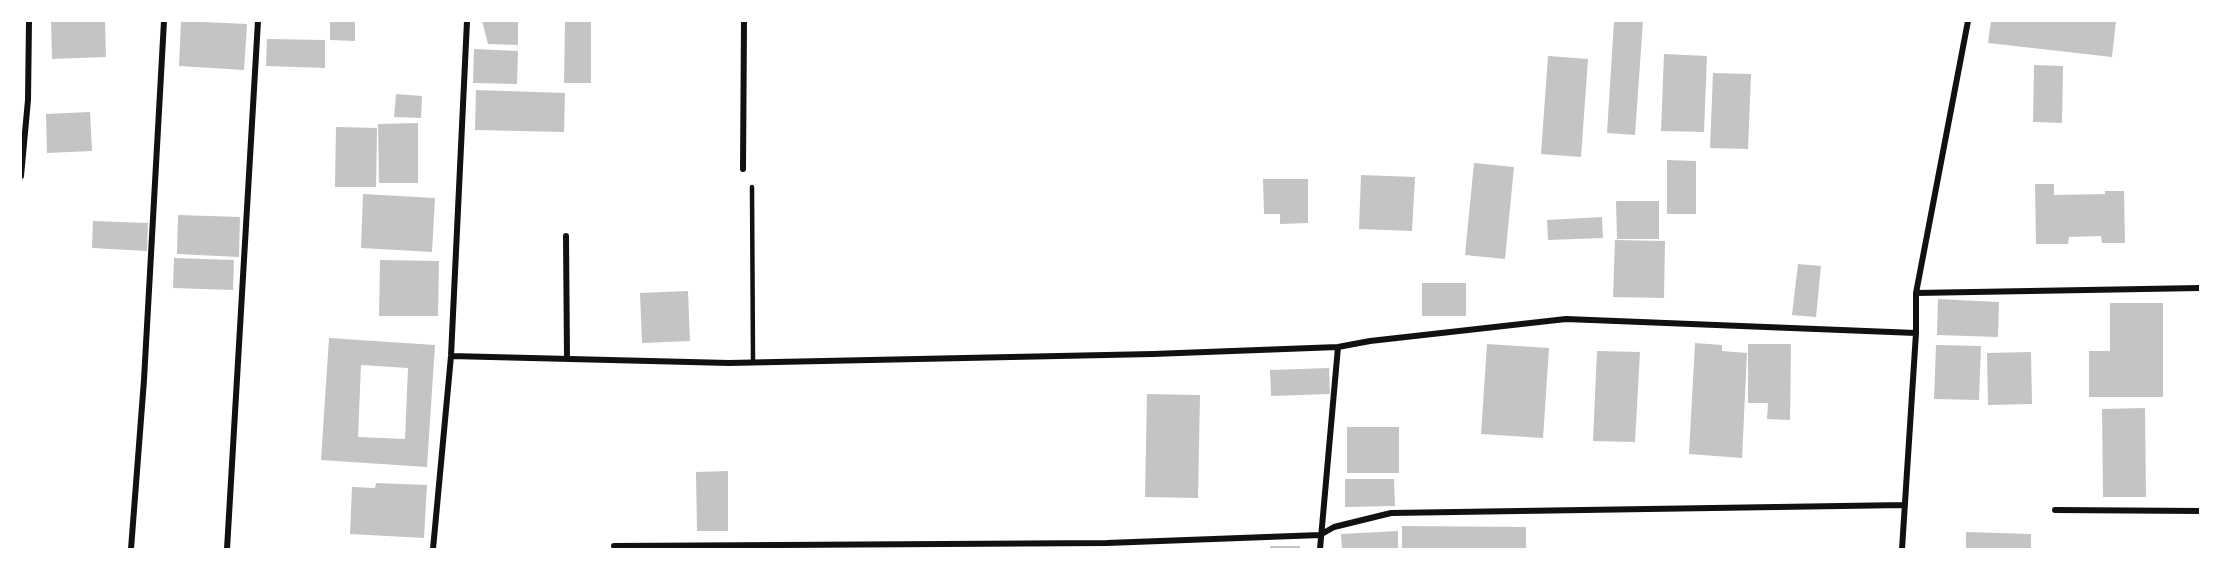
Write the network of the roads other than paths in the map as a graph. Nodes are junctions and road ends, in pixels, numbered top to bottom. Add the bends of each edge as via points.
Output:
1 (29, 21) edge
2 (164, 21) edge
3 (258, 21) edge
4 (467, 21) edge
5 (744, 21) edge
6 (1968, 21) edge
7 (743, 169) dead end
8 (21, 176) edge
9 (752, 187) dead end
10 (566, 236) dead end
11 (2200, 288) edge
12 (1916, 293) junction
13 (1916, 333) junction
14 (1338, 347) junction
15 (451, 356) junction
16 (567, 358) junction
17 (753, 363) junction
18 (1905, 505) junction
19 (2055, 510) dead end
20 (2200, 511) edge
21 (1320, 535) junction
22 (614, 546) dead end
23 (131, 549) edge
24 (227, 549) edge
25 (433, 549) edge
26 (1320, 549) edge
27 (1902, 549) edge

1 - 8 street via 28,100
2 - 23 street
3 - 24 street
4 - 15 street
5 - 7 street
6 - 12 street
9 - 17 lane
10 - 16 street
11 - 12 street
12 - 13 street
13 - 14 street via 1566,319
13 - 18 street
14 - 17 street
14 - 21 street
15 - 16 street
15 - 25 street
16 - 17 street
18 - 21 street via 1391,513
18 - 27 street
19 - 20 street
21 - 22 street via 1107,543
21 - 26 street

